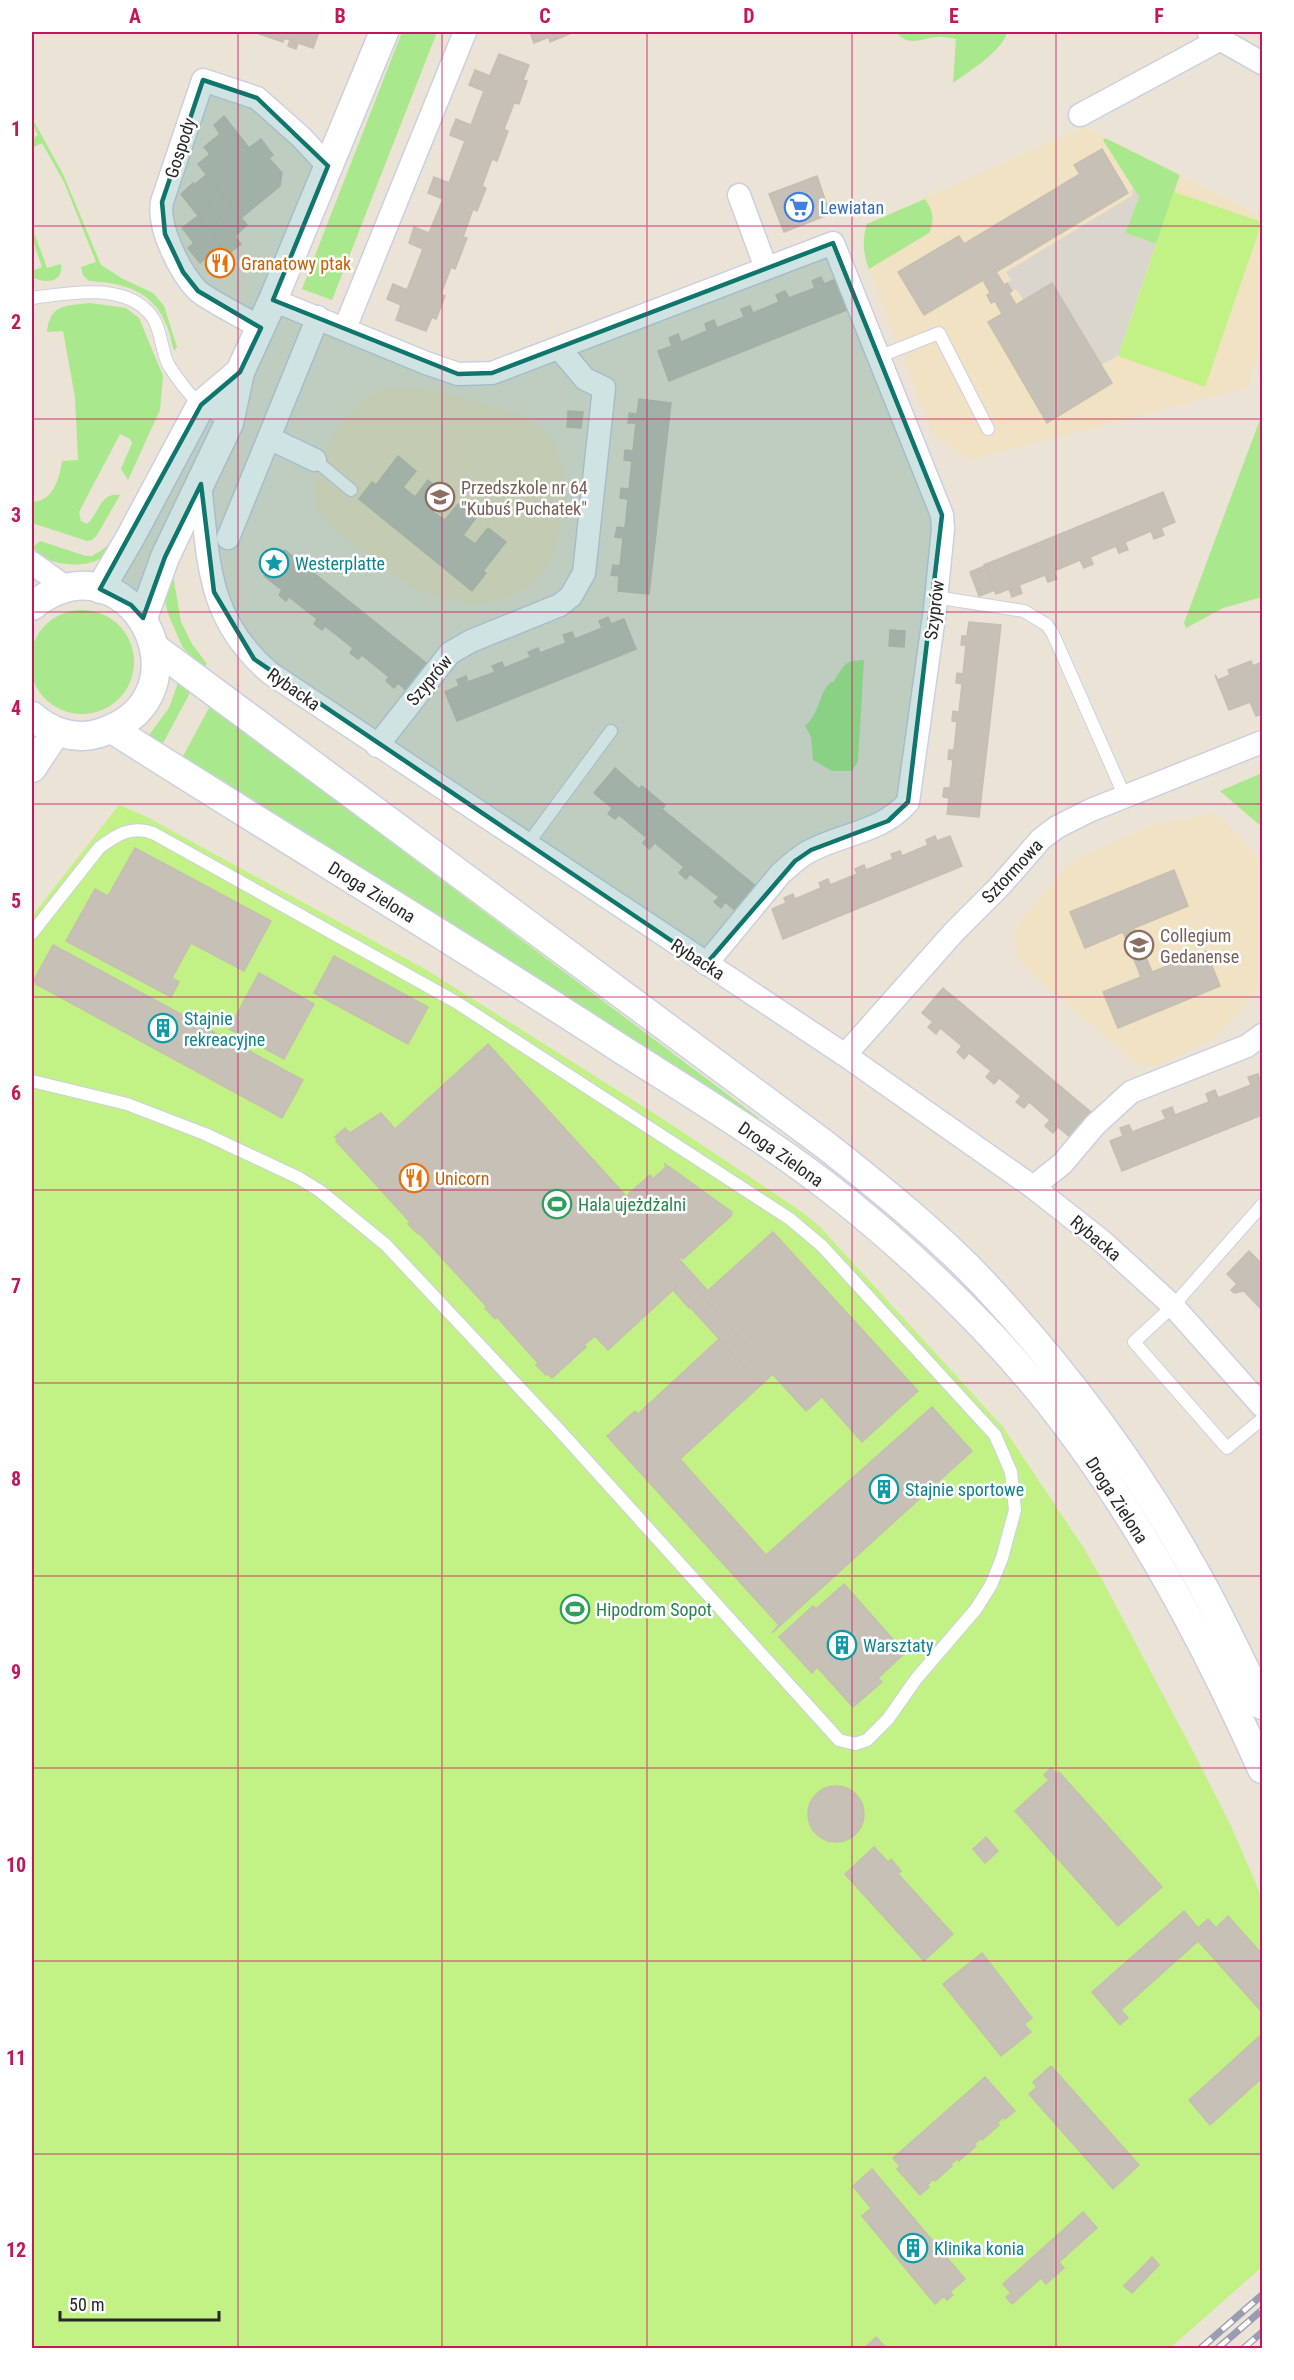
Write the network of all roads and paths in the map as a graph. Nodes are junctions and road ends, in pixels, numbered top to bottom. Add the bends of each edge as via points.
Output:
1 (384, 32) edge
2 (465, 32) edge
3 (1214, 35) edge
4 (1263, 63) edge
5 (1080, 115) dead end
6 (328, 166) junction
7 (739, 195) dead end
8 (766, 268) junction
9 (32, 298) edge
10 (273, 300) junction
11 (318, 317) junction
12 (261, 328) junction
13 (345, 328) junction
14 (559, 348) junction
15 (882, 366) junction
16 (240, 372) junction
17 (201, 405) junction
18 (230, 423) junction
19 (988, 429) dead end
20 (269, 438) junction
21 (315, 460) joint
22 (200, 484) junction
23 (351, 490) dead end
24 (228, 538) dead end
25 (32, 563) edge
26 (67, 588) junction
27 (100, 588) junction
28 (935, 597) junction
29 (32, 606) edge
30 (143, 618) junction
31 (155, 648) junction
32 (32, 716) edge
33 (112, 729) junction
34 (610, 731) dead end
35 (56, 732) junction
36 (1263, 742) edge
37 (377, 746) junction
38 (32, 768) edge
39 (1125, 796) junction
40 (526, 845) junction
41 (32, 933) edge
42 (706, 964) junction
43 (1263, 1035) edge
44 (845, 1056) junction
45 (32, 1081) edge
46 (1033, 1187) junction
47 (1263, 1205) edge
48 (1173, 1306) junction
49 (1263, 1406) edge
50 (1263, 1419) edge
51 (1263, 1705) edge
52 (1263, 1769) edge

1 - 6 street
2 - 13 street
3 - 4 street
3 - 5 street
6 - 10 street
6 - 12 street, Gospody via 257,98 203,80 162,202 165,234 183,272 198,291
7 - 8 street
8 - 14 street, Szyprów
8 - 15 street, Szyprów via 832,243
9 - 17 lane via 99,292 127,298 144,308 153,318 169,365
10 - 11 street, Szyprów
10 - 12 street
11 - 13 street, Szyprów
11 - 20 street
12 - 16 street
13 - 14 street, Szyprów via 458,374 492,373
14 - 37 street, Szyprów via 585,379 604,388 584,573 571,596 560,605 450,653
15 - 19 lane via 939,333
15 - 28 street, Szyprów via 942,515
16 - 17 street
16 - 18 street
17 - 18 lane
17 - 27 street
18 - 22 street
20 - 21 street
20 - 24 street
21 - 23 lane
22 - 30 street via 165,558
22 - 37 street, Rybacka via 214,592 239,639 270,673
25 - 26 street
26 - 27 street
26 - 29 street
27 - 30 street via 131,605
28 - 39 lane via 1024,611 1047,625
28 - 42 street, Szyprów via 909,802 888,821 812,850 795,861
30 - 31 street
31 - 33 street via 152,687 129,719
31 - 51 street, Droga Zielona via 824,1144 952,1252 1048,1357 1113,1441 1190,1561
32 - 35 street
33 - 35 street via 94,735
33 - 52 street, Droga Zielona via 561,1009 757,1137 824,1184 914,1260 1006,1353 1079,1443 1142,1536 1201,1643
34 - 40 lane
35 - 38 street
36 - 39 street, Sztormowa
37 - 40 street, Rybacka
39 - 44 street, Sztormowa via 1057,826 1041,839
40 - 42 street, Rybacka
41 - 45 lane via 99,848 131,829 142,829 456,1002 790,1219 822,1246 995,1435 1011,1472 1015,1510 991,1585 888,1719 867,1740 855,1744 839,1740 560,1431 378,1238 299,1178 205,1134 127,1104
42 - 44 street, Rybacka
43 - 46 street via 1247,1046 1131,1092 1095,1125 1062,1164
44 - 46 street, Rybacka
46 - 48 street, Rybacka via 1103,1242
47 - 48 lane
48 - 49 street, Rybacka
48 - 50 lane via 1134,1342 1227,1448

